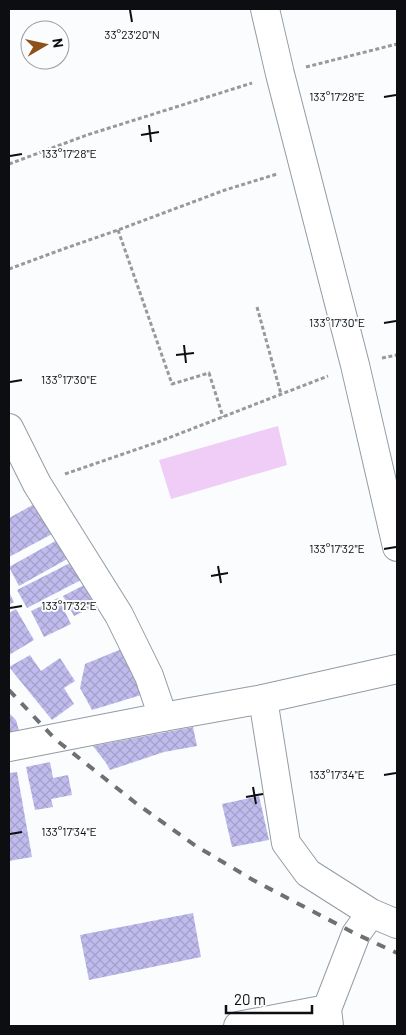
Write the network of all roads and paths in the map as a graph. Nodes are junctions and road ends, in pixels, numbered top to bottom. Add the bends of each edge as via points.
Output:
1 (265, 9) edge
2 (397, 44) edge
3 (280, 74) junction
4 (9, 164) edge
5 (304, 165) junction
6 (118, 230) junction
7 (9, 269) edge
8 (257, 307) dead end
9 (397, 355) edge
10 (355, 365) junction
11 (281, 394) junction
12 (223, 418) junction
13 (9, 428) edge
14 (37, 484) junction
15 (397, 547) edge
16 (397, 669) edge
17 (263, 699) junction
18 (163, 717) junction
19 (9, 747) edge
20 (371, 913) junction
21 (397, 924) edge
22 (328, 1018) edge
23 (238, 1026) edge

1 - 3 street
2 - 3 path
3 - 4 path via 87,135
3 - 5 street
5 - 6 path
5 - 10 street
6 - 7 path
6 - 12 path via 172,384 209,373
8 - 11 path
9 - 10 path
10 - 11 path
10 - 15 street
11 - 12 path
12 - 14 path
13 - 14 street
14 - 18 street via 119,616 149,676
16 - 17 street
17 - 18 street
17 - 20 street via 286,843 308,873
18 - 19 street
20 - 21 street
20 - 22 street via 356,934
22 - 23 street

